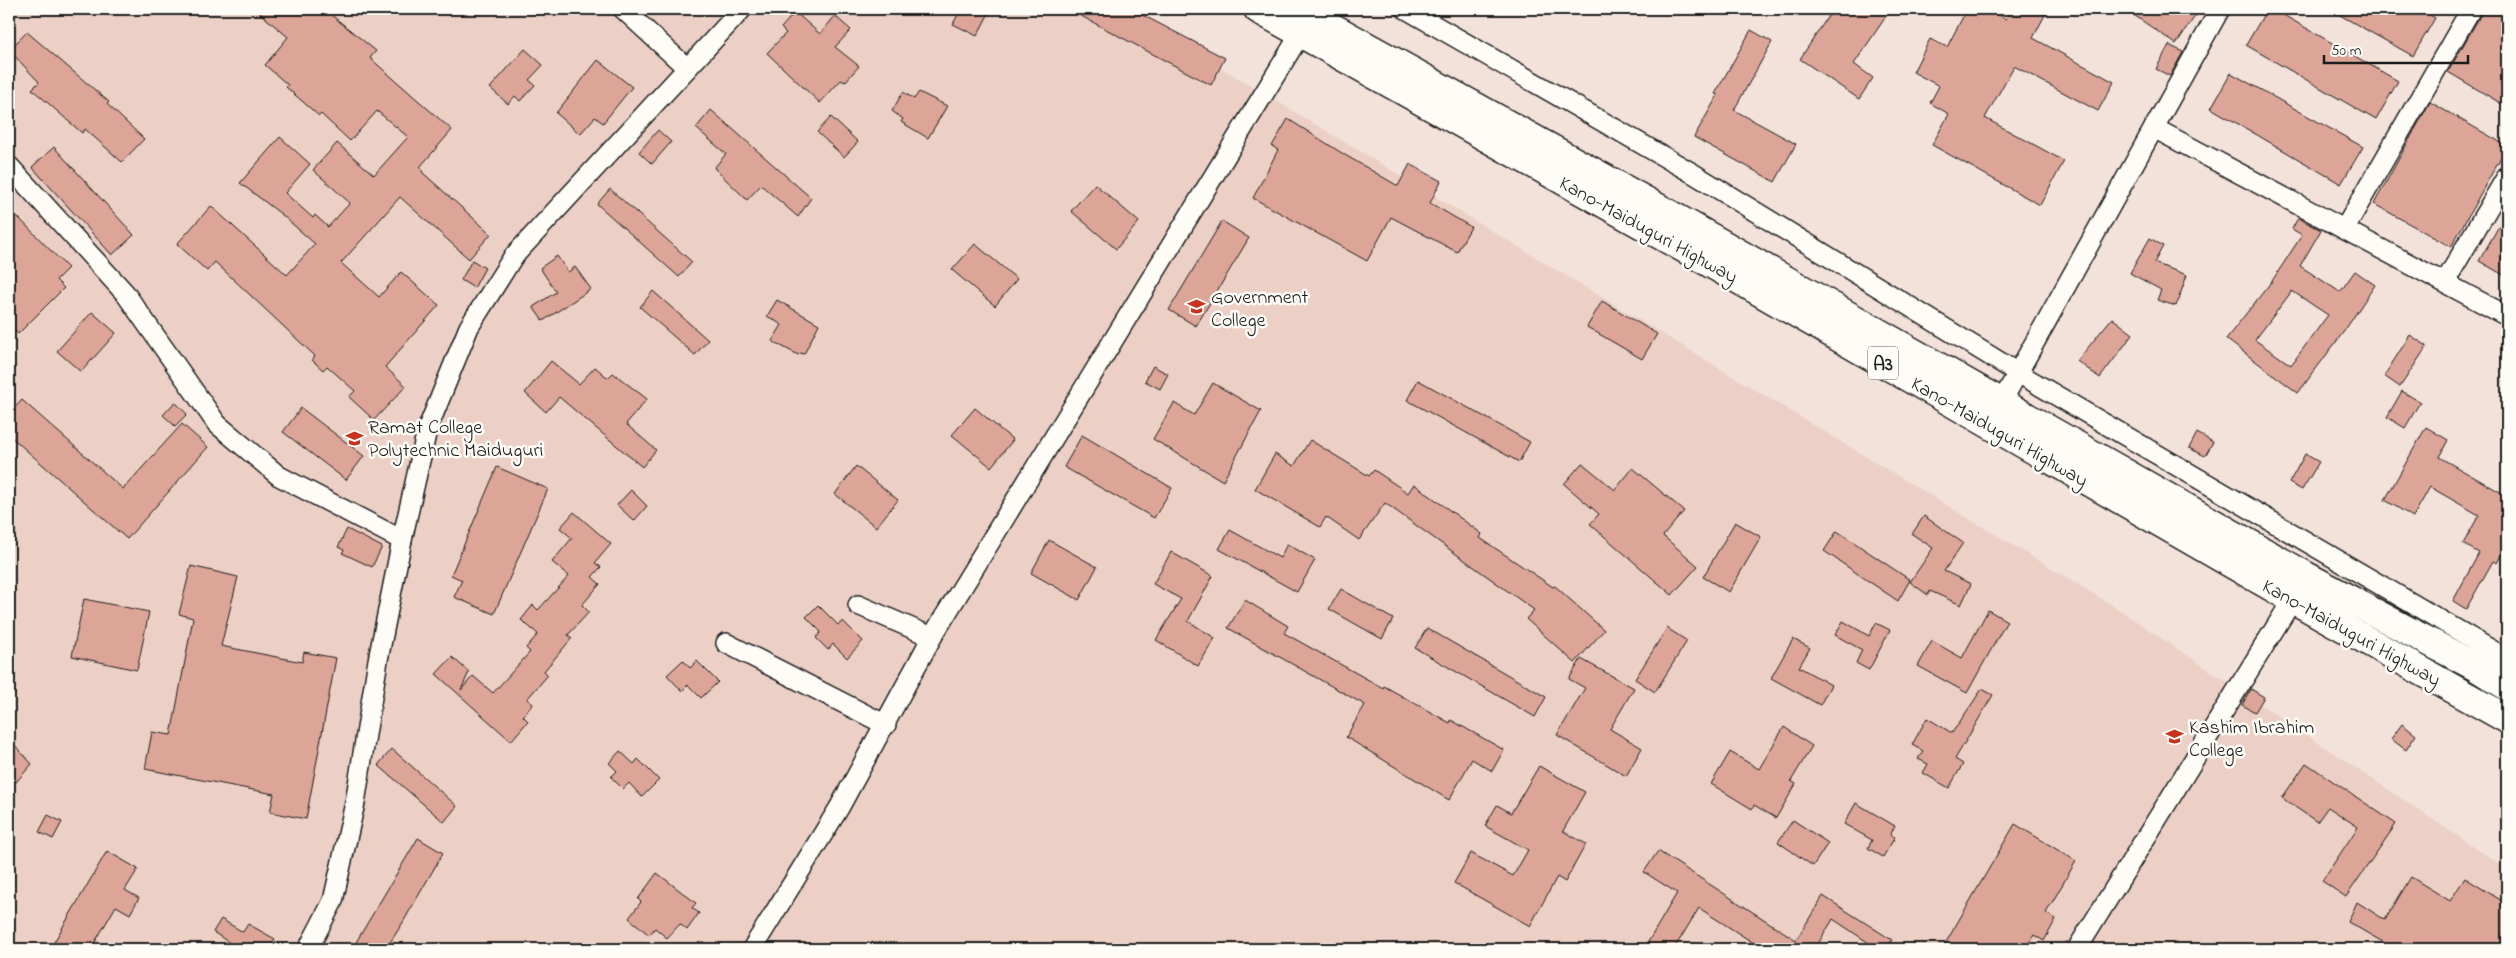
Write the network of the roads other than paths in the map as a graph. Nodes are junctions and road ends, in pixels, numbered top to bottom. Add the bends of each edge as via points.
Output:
1 (623, 9) edge
2 (742, 9) edge
3 (1258, 9) edge
4 (1406, 9) edge
5 (2220, 9) edge
6 (2471, 9) edge
7 (1300, 21) edge
8 (687, 68) junction
9 (2154, 128) junction
10 (9, 166) edge
11 (2507, 176) edge
12 (2345, 228) junction
13 (2445, 282) junction
14 (2507, 316) edge
15 (2018, 373) junction
16 (2001, 403) junction
17 (402, 540) junction
18 (2293, 599) junction
19 (858, 605) dead end
20 (932, 637) junction
21 (726, 643) dead end
22 (2507, 659) edge
23 (2507, 686) edge
24 (2507, 719) edge
25 (886, 725) junction
26 (308, 949) edge
27 (752, 949) edge
28 (2077, 949) edge

1 - 8 street
2 - 8 street
3 - 7 highway, Kano-Maiduguri Highway / A3
4 - 15 street via 1694,174
5 - 9 street
6 - 12 street
7 - 16 highway, Kano-Maiduguri Highway / A3 via 1689,225
7 - 18 highway, Kano-Maiduguri Highway / A3 via 1696,255
7 - 20 street
8 - 17 street via 513,257 469,328 427,430
9 - 12 street
9 - 15 street
10 - 17 street via 125,293 217,424 279,476
11 - 13 street
12 - 13 street
13 - 14 street
15 - 16 street
15 - 22 street
16 - 23 highway, Kano-Maiduguri Highway / A3
17 - 26 street via 378,660 355,803 333,901
18 - 24 highway, Kano-Maiduguri Highway / A3
18 - 28 street
19 - 20 street
20 - 25 street
21 - 25 street
25 - 27 street

